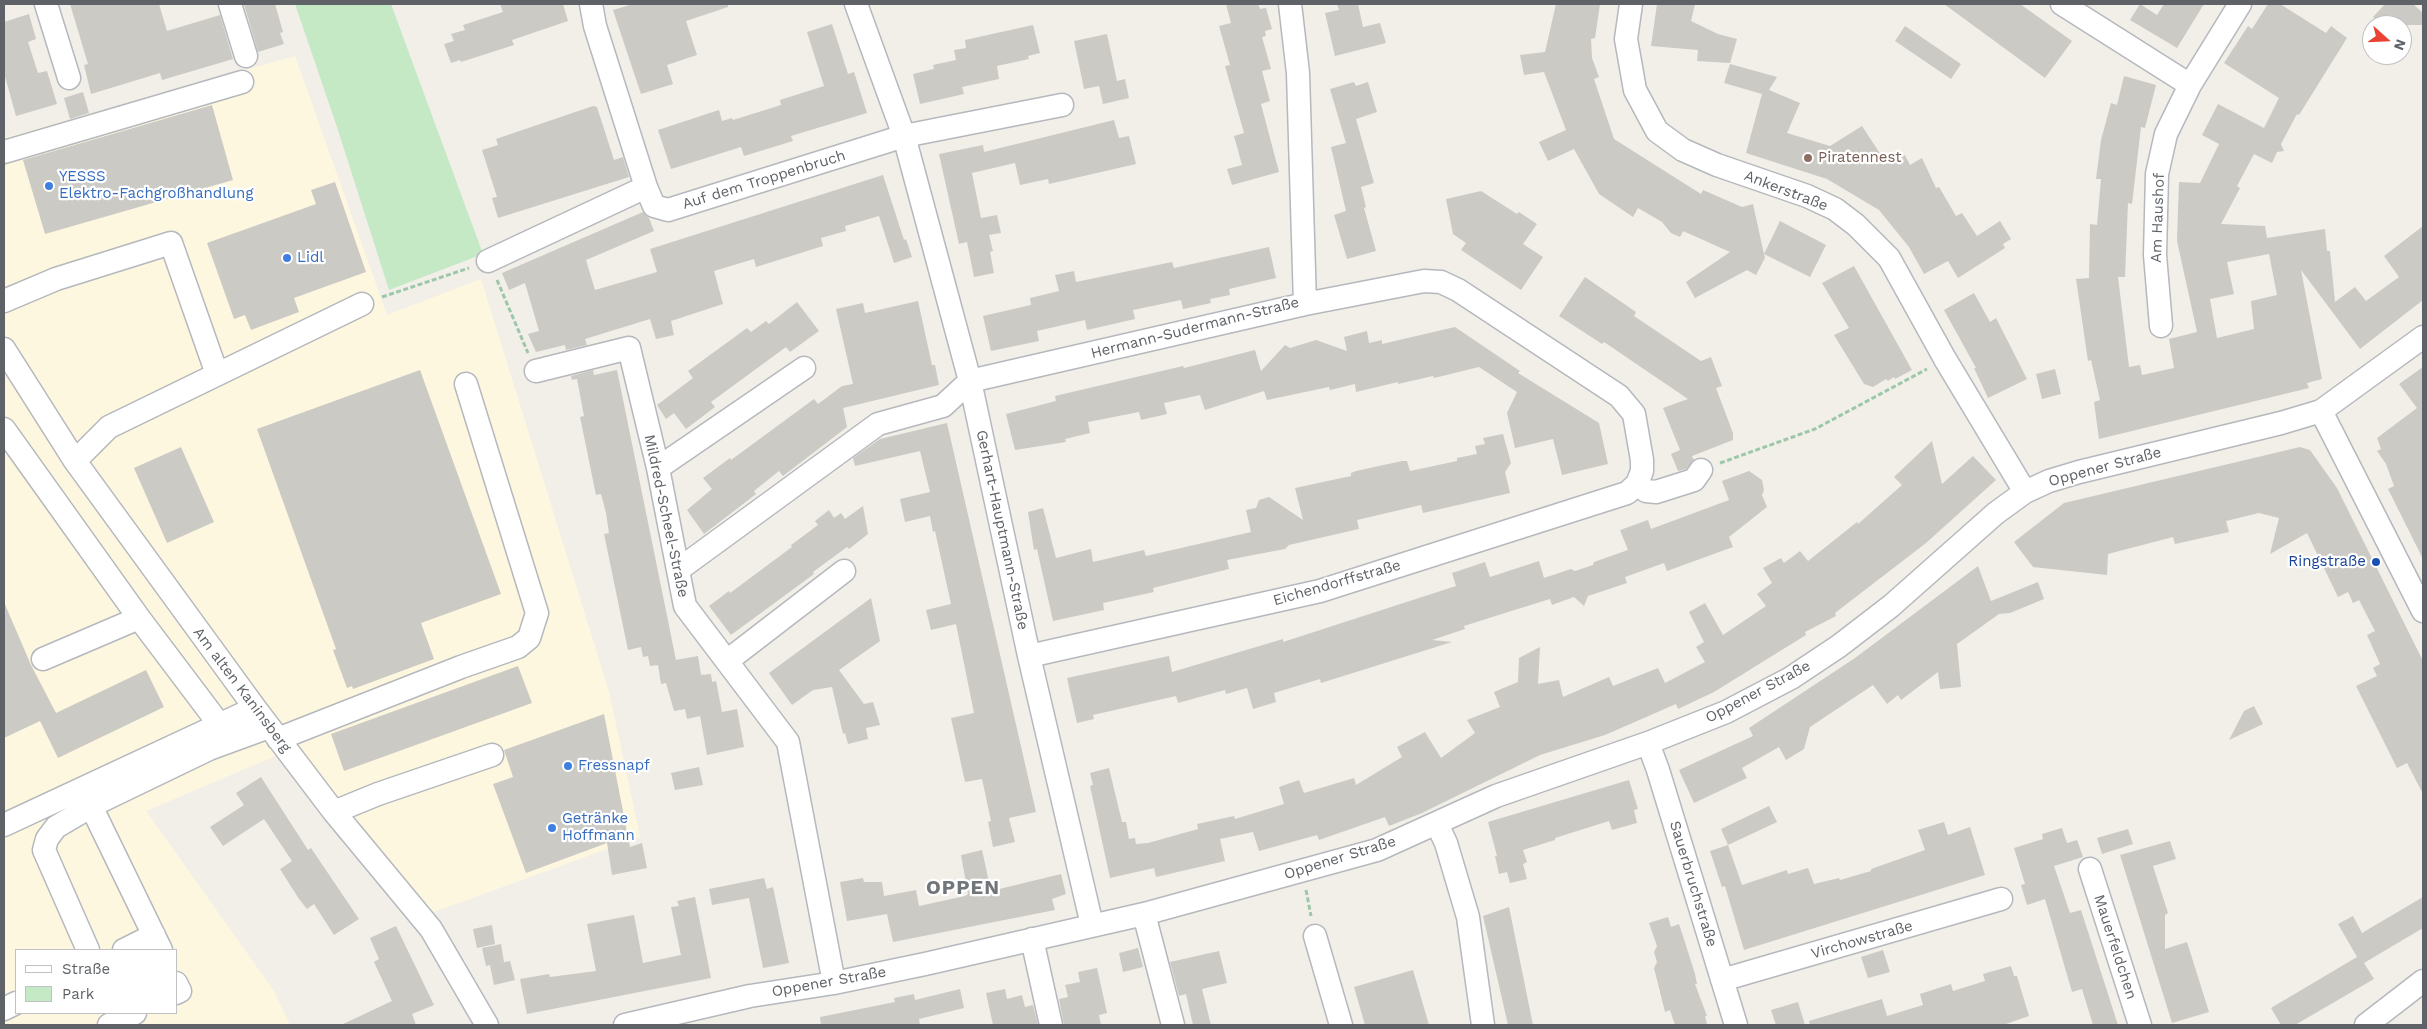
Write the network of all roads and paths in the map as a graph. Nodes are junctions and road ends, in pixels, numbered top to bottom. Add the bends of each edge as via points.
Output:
1 (46, 4) edge
2 (230, 4) edge
3 (590, 4) edge
4 (856, 4) edge
5 (1290, 4) edge
6 (1631, 4) edge
7 (2062, 4) edge
8 (2240, 4) edge
9 (246, 56) dead end
10 (69, 78) dead end
11 (242, 82) dead end
12 (2190, 85) junction
13 (1062, 105) dead end
14 (904, 136) junction
15 (4, 152) edge
16 (646, 187) junction
17 (488, 262) junction
18 (4, 301) edge
19 (362, 304) joint
20 (1305, 304) junction
21 (2161, 326) dead end
22 (2423, 337) edge
23 (4, 349) edge
24 (1945, 359) junction
25 (804, 368) dead end
26 (536, 371) joint
27 (217, 374) junction
28 (970, 381) junction
29 (466, 384) dead end
30 (2321, 411) junction
31 (4, 429) edge
32 (74, 462) junction
33 (658, 468) junction
34 (1702, 470) joint
35 (1637, 484) junction
36 (2025, 492) junction
37 (678, 570) junction
38 (844, 571) dead end
39 (2423, 611) edge
40 (139, 618) junction
41 (1029, 656) junction
42 (43, 659) dead end
43 (727, 661) junction
44 (254, 708) junction
45 (219, 724) junction
46 (273, 733) junction
47 (1648, 743) junction
48 (492, 755) dead end
49 (91, 806) junction
50 (334, 812) junction
51 (1438, 824) junction
52 (4, 825) edge
53 (2090, 869) dead end
54 (1302, 871) junction
55 (2001, 899) dead end
56 (1144, 914) junction
57 (1092, 925) junction
58 (1315, 936) joint
59 (1032, 939) junction
60 (157, 943) edge
61 (88, 949) edge
62 (129, 949) edge
63 (1722, 980) junction
64 (2423, 981) edge
65 (834, 983) junction
66 (133, 1014) edge
67 (109, 1025) edge
68 (487, 1025) edge
69 (625, 1025) edge
70 (1051, 1025) edge
71 (1173, 1025) edge
72 (1341, 1025) edge
73 (1483, 1025) edge
74 (1736, 1025) edge
75 (2140, 1025) edge
76 (2366, 1025) edge

1 - 10 street
2 - 9 street
3 - 16 street, Auf dem Troppenbruch
4 - 14 street, Gerhart-Hauptmann-Straße
5 - 20 street, Hermann-Sudermann-Straße via 1298,73
6 - 24 street, Ankerstraße via 1626,38 1635,90 1657,131 1683,150 1807,196 1835,209 1856,225 1889,258
7 - 12 street
8 - 12 street, Am Haushof
11 - 15 street
12 - 21 street, Am Haushof via 2166,134 2158,174 2155,255
13 - 14 street
14 - 16 street, Auf dem Troppenbruch via 668,210 654,206
14 - 28 street, Gerhart-Hauptmann-Straße
16 - 17 street
17 - 19 path
17 - 26 path
18 - 27 street via 56,279 171,242
19 - 27 street
20 - 28 street, Hermann-Sudermann-Straße
20 - 35 street via 1424,281 1441,282 1458,290 1618,396 1634,414 1642,460
22 - 30 street, Oppener Straße
23 - 32 street, Am alten Kaninsberg
24 - 34 path via 1815,429
24 - 36 street, Ankerstraße
25 - 33 street
26 - 33 street, Mildred-Scheel-Straße via 629,348
27 - 32 street via 109,427
28 - 37 street via 943,406 878,424
28 - 41 street, Gerhart-Hauptmann-Straße
29 - 46 street via 537,613 529,638 518,646
30 - 36 street, Oppener Straße via 2281,424 2078,472
30 - 39 street
31 - 40 street
32 - 44 street, Am alten Kaninsberg
33 - 37 street, Mildred-Scheel-Straße
34 - 35 street via 1694,480 1656,492 1646,491
35 - 41 street, Eichendorffstraße via 1627,493 1320,591
36 - 47 street, Oppener Straße via 1996,513 1891,606 1808,667 1726,712
37 - 43 street, Mildred-Scheel-Straße via 685,606
38 - 43 street
40 - 42 street
40 - 45 street
41 - 57 street, Gerhart-Hauptmann-Straße
43 - 65 street, Mildred-Scheel-Straße via 788,742
44 - 45 street
44 - 46 street, Am alten Kaninsberg
45 - 52 street
46 - 49 street via 209,749
46 - 50 street, Am alten Kaninsberg
47 - 51 street, Oppener Straße via 1496,796
47 - 63 street, Sauerbruchstraße
48 - 50 street
49 - 60 street
49 - 61 street via 56,827 47,838 44,850
50 - 68 street, Am alten Kaninsberg via 431,929
51 - 54 street, Oppener Straße via 1377,850
51 - 73 street via 1468,917
53 - 75 street, Mauerfeldchen
54 - 56 street, Oppener Straße
54 - 58 path
55 - 63 street, Virchowstraße
56 - 57 street, Oppener Straße
56 - 71 street
57 - 59 street, Oppener Straße
58 - 72 street
59 - 65 street, Oppener Straße
59 - 70 street
60 - 62 street
63 - 74 street, Sauerbruchstraße
64 - 76 street
65 - 69 street, Oppener Straße via 750,996
66 - 67 street

